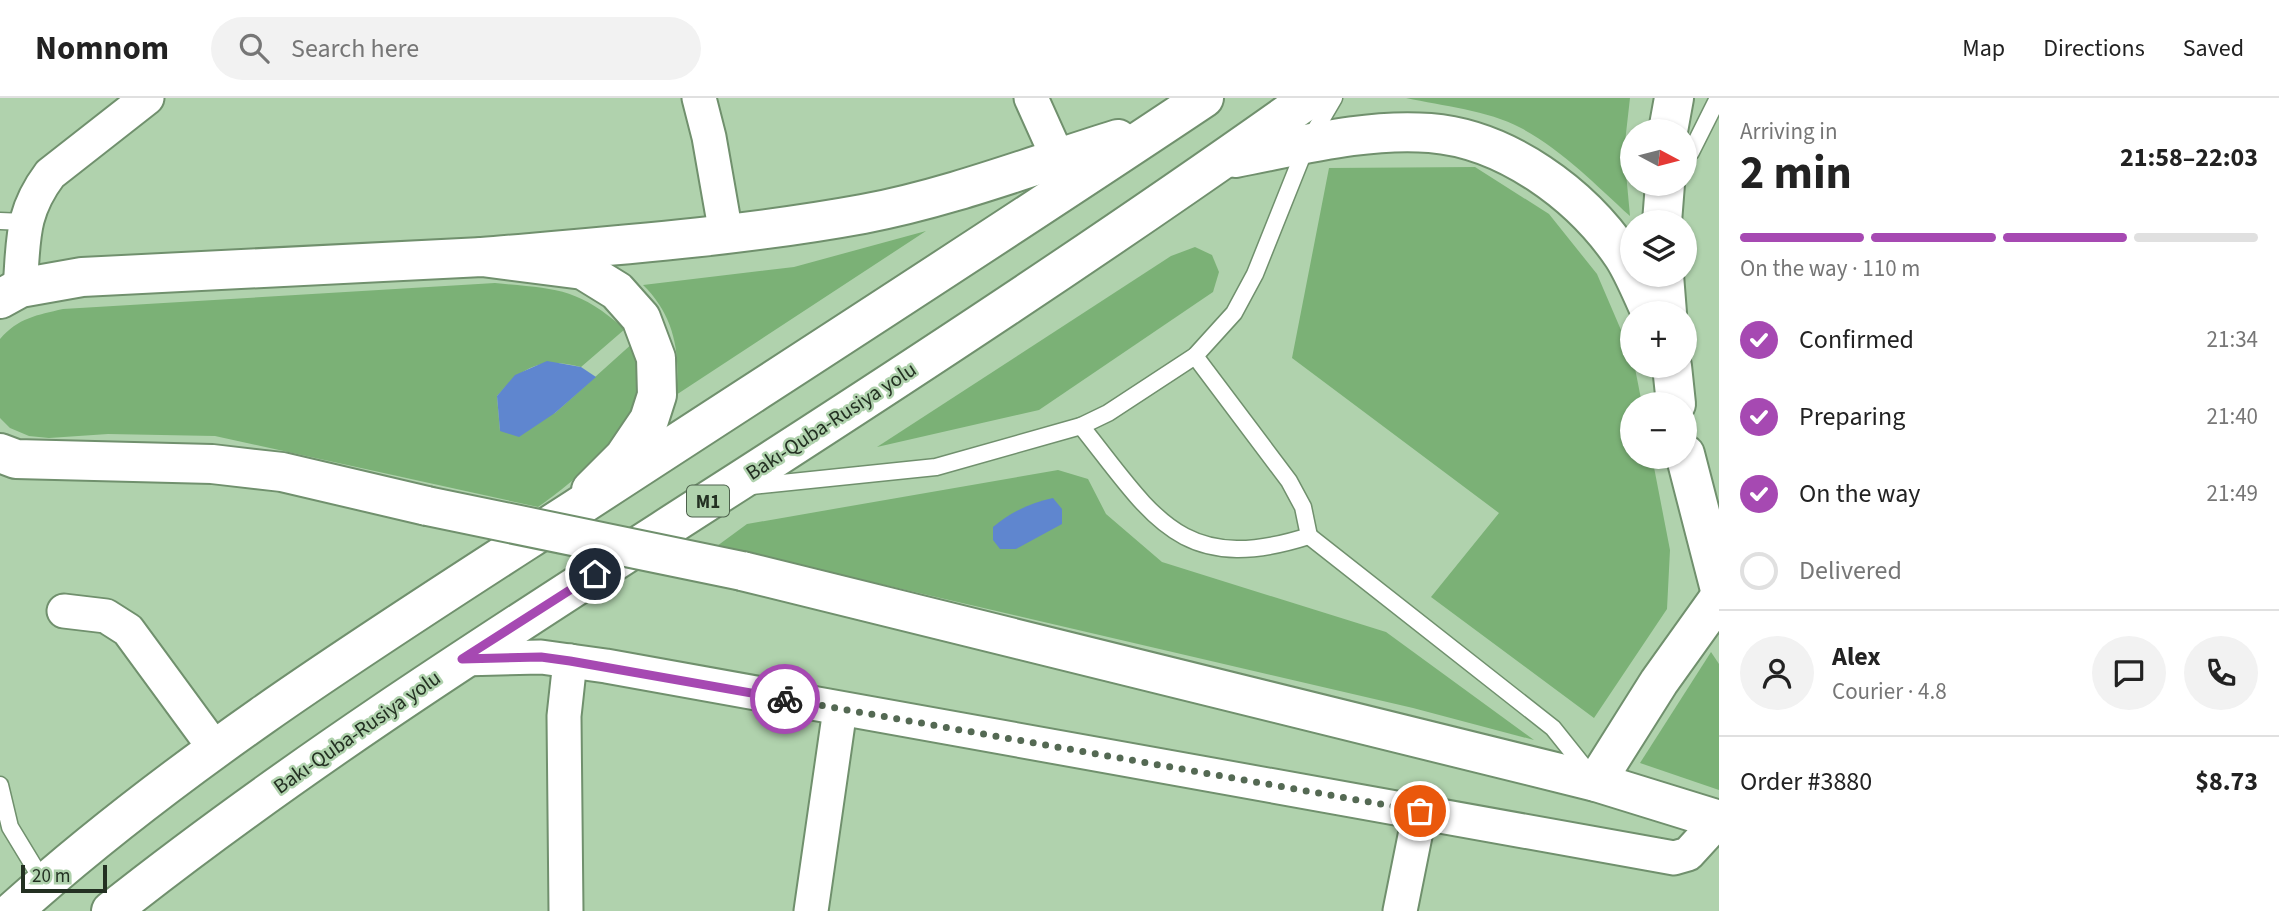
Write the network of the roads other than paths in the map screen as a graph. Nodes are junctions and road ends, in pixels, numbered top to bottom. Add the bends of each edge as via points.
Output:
1 (147, 98) edge
2 (699, 98) edge
3 (1031, 98) edge
4 (1204, 98) edge
5 (1310, 98) edge
6 (1334, 98) edge
7 (1674, 98) edge
8 (1718, 98) edge
9 (113, 108) edge
10 (1670, 119) edge
11 (1164, 125) junction
12 (1698, 138) edge
13 (1307, 145) junction
14 (1058, 158) junction
15 (1222, 160) junction
16 (13, 221) edge
17 (726, 234) junction
18 (482, 257) junction
19 (10, 293) edge
20 (1645, 301) edge
21 (1195, 356) junction
22 (1081, 426) junction
23 (0, 453) edge
24 (1689, 469) edge
25 (728, 488) junction
26 (568, 514) junction
27 (1309, 536) junction
28 (1719, 586) edge
29 (1719, 598) edge
30 (64, 611) dead end
31 (462, 659) junction
32 (570, 661) junction
33 (840, 709) junction
34 (216, 750) junction
35 (1596, 782) junction
36 (0, 785) edge
37 (1420, 811) junction
38 (1719, 820) edge
39 (44, 883) junction
40 (13, 911) edge
41 (111, 911) edge
42 (566, 911) edge
43 (811, 911) edge
44 (1400, 911) edge

1 - 9 street
2 - 17 street
3 - 14 street
4 - 11 main road
5 - 15 main road, Bakı-Quba-Rusiya yolu / M1
6 - 13 lane
7 - 10 main road
8 - 12 lane
9 - 16 street
11 - 14 main road
11 - 26 main road
13 - 15 main road
13 - 20 main road via 1383,133 1432,133 1487,147 1526,166 1563,192 1602,228 1625,258
13 - 21 lane via 1250,284 1218,334
14 - 17 main road via 866,214
15 - 25 main road, Bakı-Quba-Rusiya yolu / M1
16 - 19 street
17 - 18 main road
18 - 19 main road via 82,277
18 - 26 main road via 583,270 617,291 641,318 656,358 657,395 649,420 624,457
21 - 22 lane
21 - 27 lane via 1289,481 1303,507
22 - 25 lane via 936,467
22 - 27 lane via 1141,501 1173,532 1191,541 1217,550 1262,548
23 - 35 main road, bridge via 16,459 166,461 282,472 742,571
24 - 28 main road
25 - 31 main road, Bakı-Quba-Rusiya yolu / M1
26 - 34 main road
27 - 35 lane via 1553,728
29 - 35 main road
30 - 34 street via 106,616 128,630
31 - 32 street
31 - 41 main road, Bakı-Quba-Rusiya yolu / M1 via 245,810
32 - 33 street
32 - 42 street via 564,716
33 - 37 street
33 - 43 street
34 - 39 main road
35 - 38 main road
36 - 39 lane via 10,827
37 - 38 street via 1674,858 1688,854
37 - 44 street
39 - 40 main road

